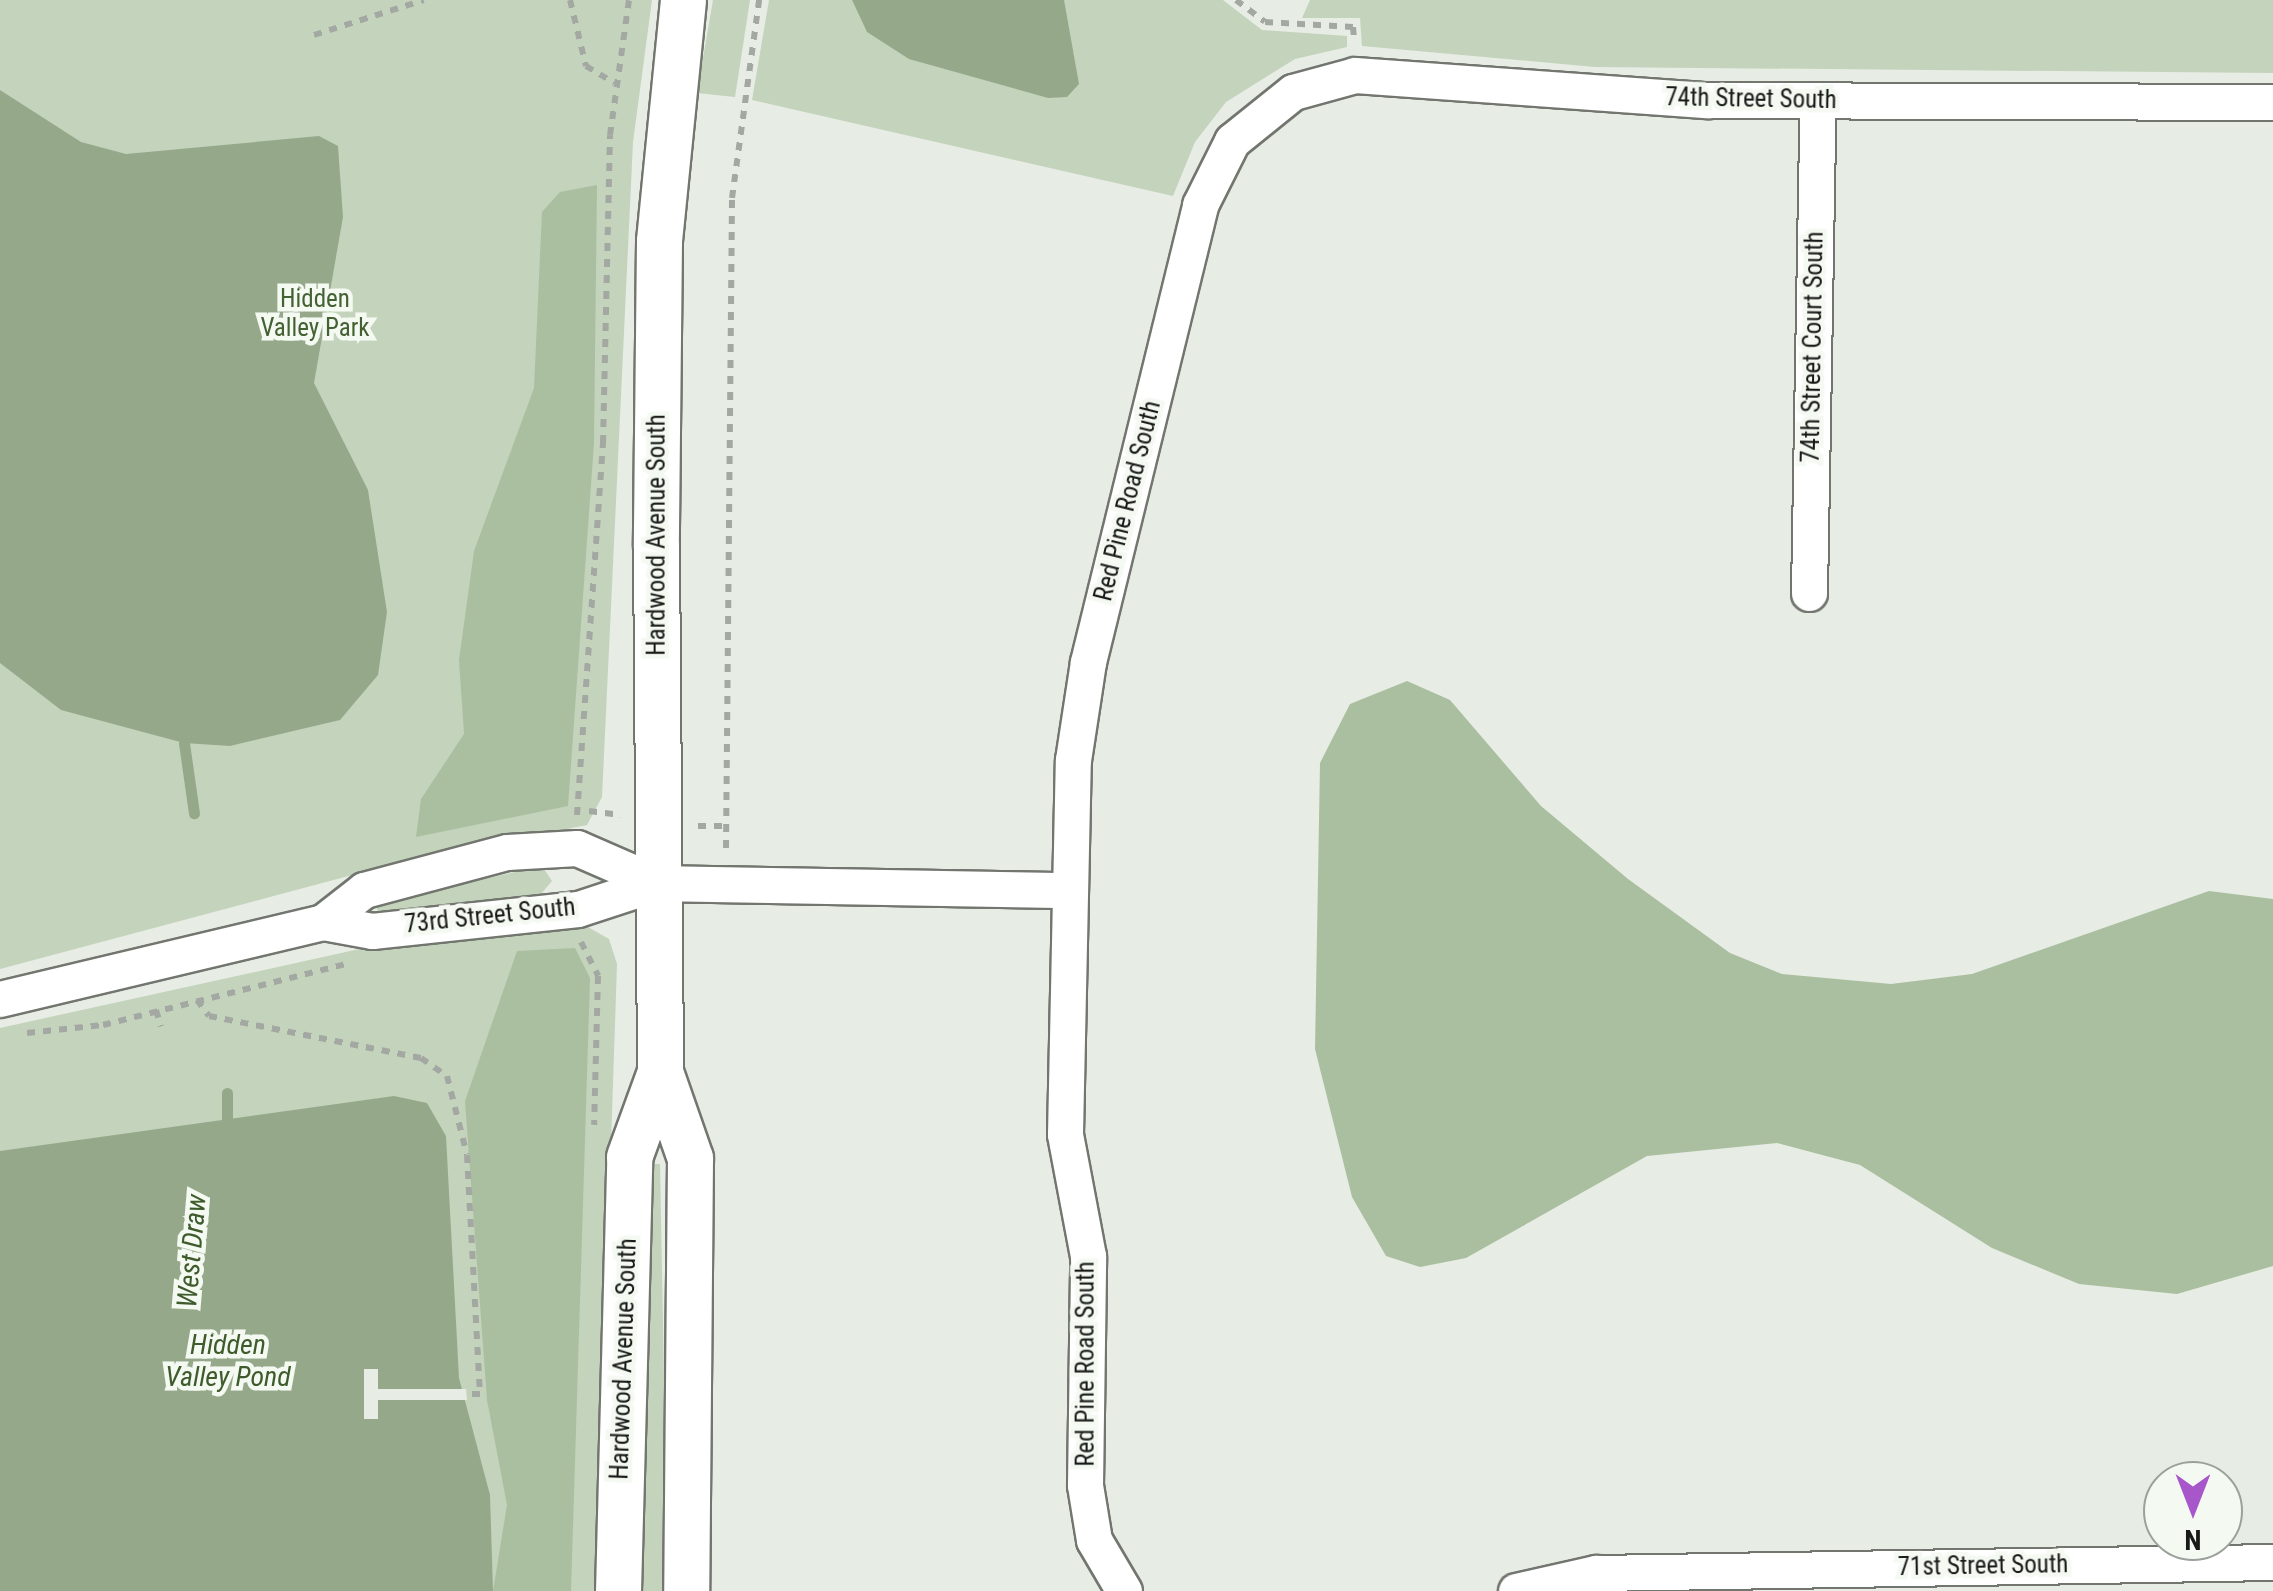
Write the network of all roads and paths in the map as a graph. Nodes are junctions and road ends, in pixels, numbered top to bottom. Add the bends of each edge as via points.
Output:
1 (424, 0) edge
2 (570, 0) edge
3 (629, 0) edge
4 (683, 0) edge
5 (759, 0) edge
6 (1236, 0) edge
7 (1354, 27) dead end
8 (314, 35) dead end
9 (614, 83) junction
10 (1818, 100) junction
11 (2273, 102) edge
12 (1244, 128) joint
13 (1809, 593) dead end
14 (576, 811) dead end
15 (726, 826) dead end
16 (657, 883) junction
17 (1069, 890) junction
18 (323, 922) junction
19 (367, 959) dead end
20 (0, 999) edge
21 (197, 1000) junction
22 (156, 1010) junction
23 (161, 1026) dead end
24 (10, 1036) dead end
25 (660, 1072) junction
26 (467, 1394) dead end
27 (2273, 1562) edge
28 (618, 1591) edge
29 (686, 1591) edge
30 (1124, 1591) edge
31 (1516, 1591) edge

1 - 8 path
2 - 9 path via 586,66
3 - 9 path
4 - 16 street, Hardwood Avenue South via 659,240
5 - 15 path via 732,198
6 - 7 path via 1277,25
9 - 14 path via 603,443
10 - 11 street, 74th Street South
10 - 12 street, 74th Street South via 1355,75 1293,92
10 - 13 street, 74th Street Court South
12 - 17 street, Red Pine Road South via 1200,205 1088,662
16 - 17 street
16 - 18 street, 73rd Street South via 578,909 372,931
16 - 18 street, 73rd Street South via 578,848 526,850 364,890
16 - 25 street, Hardwood Avenue South
17 - 30 street, Red Pine Road South via 1065,1134 1088,1256 1086,1499 1098,1550
18 - 20 street, 73rd Street South
19 - 21 path
21 - 22 path
21 - 26 path via 209,1016 421,1058 447,1076 466,1141 480,1394
22 - 23 path
22 - 24 path
25 - 28 street, Hardwood Avenue South via 630,1157
25 - 29 street, Hardwood Avenue South via 690,1158
27 - 31 street, 71st Street South via 1596,1573

